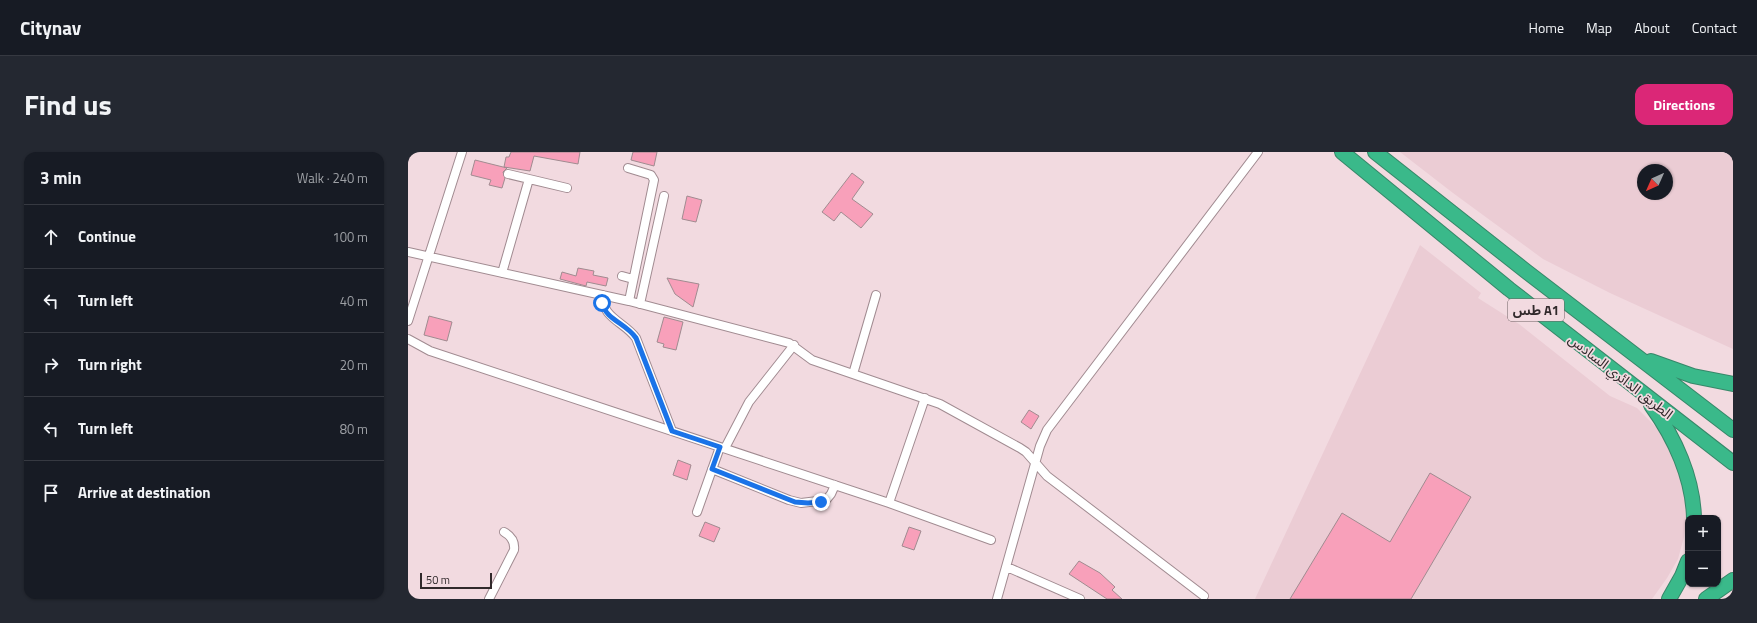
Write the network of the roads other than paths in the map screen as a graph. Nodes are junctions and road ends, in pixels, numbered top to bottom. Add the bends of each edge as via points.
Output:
1 (462, 152) edge
2 (1258, 152) edge
3 (1342, 152) edge
4 (1375, 152) edge
5 (628, 168) dead end
6 (508, 174) dead end
7 (529, 179) junction
8 (567, 188) dead end
9 (664, 196) dead end
10 (408, 252) edge
11 (429, 256) junction
12 (502, 273) junction
13 (622, 276) dead end
14 (634, 279) junction
15 (876, 295) dead end
16 (603, 296) junction
17 (629, 302) junction
18 (640, 304) junction
19 (408, 320) edge
20 (408, 339) edge
21 (794, 345) junction
22 (1630, 350) junction
23 (853, 374) junction
24 (1733, 384) edge
25 (1637, 388) junction
26 (925, 398) junction
27 (1733, 430) edge
28 (672, 431) junction
29 (722, 448) junction
30 (1733, 463) edge
31 (1035, 464) junction
32 (712, 469) junction
33 (835, 485) junction
34 (889, 503) junction
35 (696, 512) dead end
36 (1694, 515) edge
37 (504, 532) dead end
38 (991, 540) dead end
39 (1007, 567) junction
40 (1685, 568) edge
41 (1733, 580) edge
42 (1204, 596) dead end
43 (489, 599) edge
44 (997, 599) edge
45 (1080, 599) edge
46 (1669, 599) edge
47 (1706, 599) edge

1 - 11 street
2 - 31 street via 1051,423
3 - 25 highway, الطريق الدائري السادس / طس A1 via 1508,289
4 - 22 highway, الطريق الدائري السادس / طس A1
5 - 14 street via 651,175 654,180
6 - 7 street
7 - 8 street
7 - 12 street
9 - 18 street
10 - 11 street
11 - 12 street
11 - 19 street
12 - 16 street
13 - 14 street
14 - 17 street
15 - 23 street
16 - 17 street
16 - 28 street via 602,303 606,312 629,328 636,338
17 - 18 street
18 - 21 street
20 - 28 street via 430,351
21 - 23 street via 812,360
21 - 29 street via 752,398
22 - 24 highway via 1676,371
22 - 27 highway, الطريق الدائري السادس / طس A1
23 - 26 street
25 - 30 highway, الطريق الدائري السادس / طس A1
25 - 36 highway via 1652,406 1678,453 1689,483
26 - 31 street via 1020,448
26 - 34 street
28 - 29 street
29 - 32 street
29 - 33 street
31 - 39 street
31 - 42 street via 1047,476
32 - 33 street via 802,503 826,500
32 - 35 street
33 - 34 street
34 - 38 street
37 - 43 street via 511,538 514,550
39 - 44 street
39 - 45 street
40 - 46 highway
41 - 47 highway

